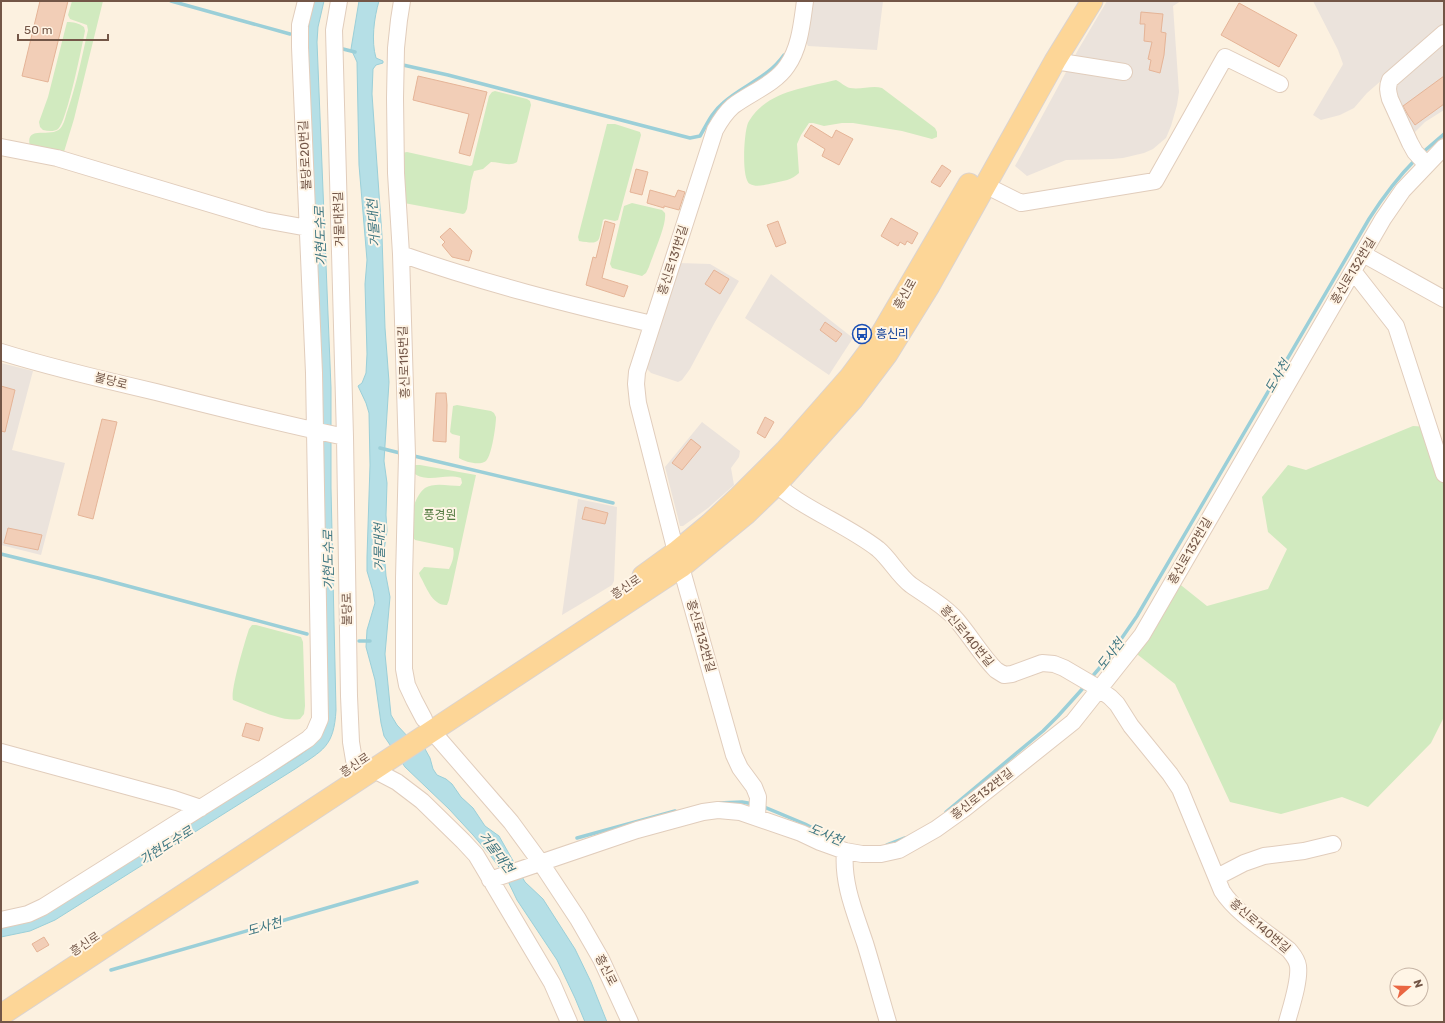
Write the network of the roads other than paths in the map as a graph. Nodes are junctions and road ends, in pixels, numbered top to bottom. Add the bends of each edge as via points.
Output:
1 (306, 1) edge
2 (339, 1) edge
3 (402, 1) edge
4 (805, 1) edge
5 (1077, 1) edge
6 (1092, 1) edge
7 (1444, 33) edge
8 (1055, 61) junction
9 (1124, 72) dead end
10 (1280, 84) dead end
11 (1, 147) edge
12 (1444, 147) edge
13 (1422, 159) junction
14 (985, 185) junction
15 (308, 228) junction
16 (401, 254) junction
17 (1362, 254) junction
18 (1353, 270) junction
19 (1444, 299) edge
20 (652, 324) junction
21 (1, 352) edge
22 (315, 431) junction
23 (345, 437) junction
24 (1444, 474) edge
25 (770, 479) junction
26 (679, 559) junction
27 (1091, 685) junction
28 (426, 727) junction
29 (1, 752) edge
30 (370, 766) junction
31 (201, 808) junction
32 (757, 808) junction
33 (1333, 844) dead end
34 (846, 851) junction
35 (537, 864) junction
36 (1217, 877) junction
37 (494, 879) junction
38 (1, 920) edge
39 (1, 999) edge
40 (1, 1015) edge
41 (569, 1022) edge
42 (630, 1022) edge
43 (888, 1022) edge
44 (1287, 1022) edge

1 - 15 street, 불당로20번길 via 300,26 300,48
2 - 23 street, 거물대천길 via 334,30
3 - 16 street, 흥신로115번길 via 396,48 395,98
4 - 20 street, 흥신로131번길 via 799,38 787,67 734,106 725,114 715,130
5 - 25 main road, 흥신로 via 879,338 850,377 785,451
6 - 8 main road, 흥신로
7 - 13 street via 1390,80 1388,85 1390,99 1407,138
8 - 9 street
8 - 14 main road, 흥신로
10 - 14 street via 1224,57 1155,181 1021,203
11 - 15 street via 78,164 264,220
12 - 13 street, 흥신로132번길
13 - 17 street, 흥신로132번길
14 - 25 main road, 흥신로 via 887,354 853,399
15 - 22 street, 불당로20번길
16 - 20 street via 456,273
16 - 28 street, 흥신로115번길 via 407,455 404,670 407,685
17 - 18 street, 흥신로132번길
17 - 19 street
18 - 24 street via 1398,330
18 - 27 street, 흥신로132번길 via 1142,635
20 - 26 street, 흥신로131번길 via 637,372 638,402
21 - 22 street, 불당로 via 30,362
22 - 23 street, 불당로
22 - 31 street, 불당로20번길 via 320,719 314,733 302,743
23 - 30 street, 불당로 via 351,742
25 - 26 main road, 흥신로 via 747,513
25 - 27 street, 흥신로140번길 via 810,508 880,551 911,585 953,615 996,670 1004,675 1042,663 1054,664
26 - 28 main road, 흥신로
26 - 32 street, 흥신로132번길 via 734,755 754,787
27 - 34 street, 흥신로132번길 via 1073,722 936,829 899,850 881,854
27 - 36 street, 흥신로140번길 via 1117,704 1180,788
28 - 30 main road, 흥신로
28 - 35 street, 흥신로 via 511,822
29 - 31 street
30 - 37 street via 422,801 463,841
30 - 39 main road, 흥신로 via 212,859
30 - 40 main road, 흥신로 via 226,866
31 - 38 street, 불당로20번길 via 43,907 28,914
32 - 34 street, 흥신로132번길 via 801,833
32 - 35 street via 740,812 703,812 637,830
33 - 36 street via 1264,856
34 - 43 street via 844,864 850,898
35 - 37 street
35 - 42 street, 흥신로 via 578,919 601,959
36 - 44 street, 흥신로140번길 via 1227,899 1295,956 1298,966 1297,977
37 - 41 street via 552,983

